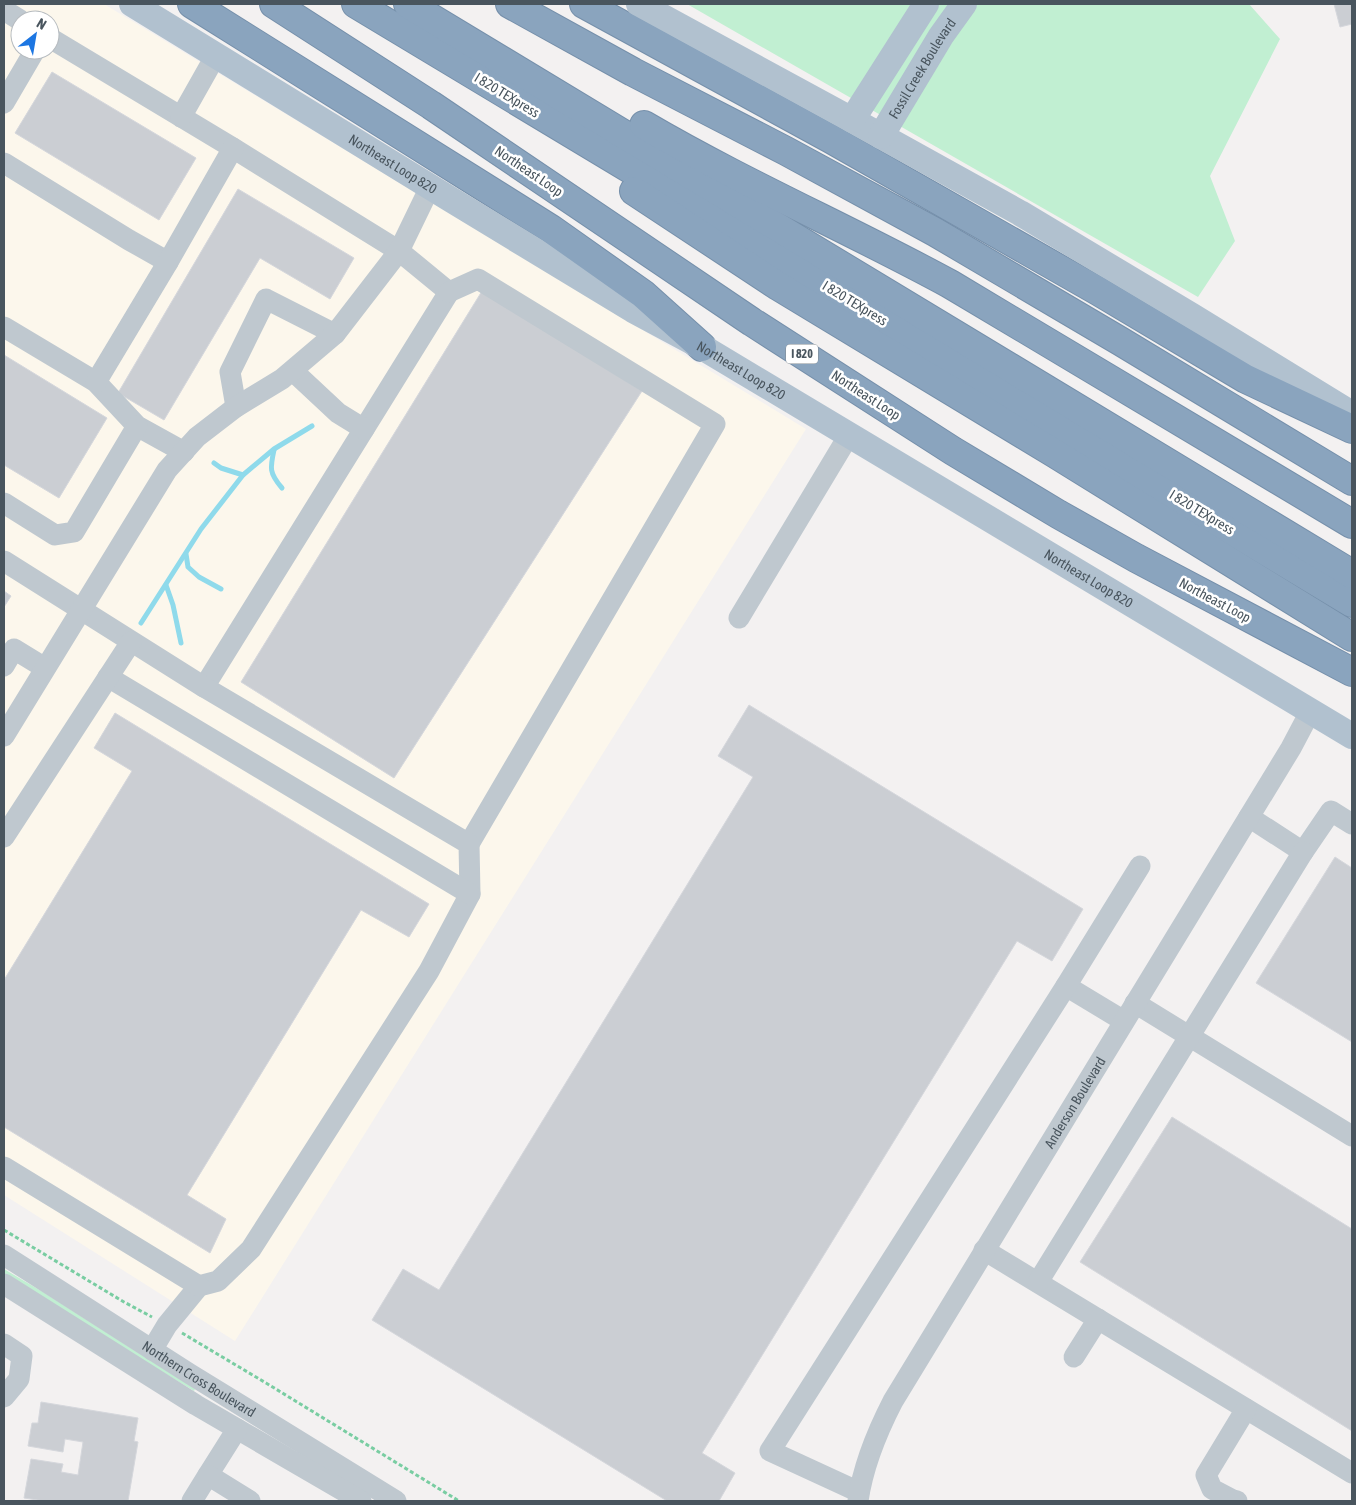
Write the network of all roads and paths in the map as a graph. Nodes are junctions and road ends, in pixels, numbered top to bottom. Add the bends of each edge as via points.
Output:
1 (132, 4) edge
2 (192, 4) edge
3 (274, 4) edge
4 (356, 4) edge
5 (408, 4) edge
6 (438, 4) edge
7 (510, 4) edge
8 (584, 4) edge
9 (639, 4) edge
10 (926, 4) edge
11 (963, 4) edge
12 (60, 44) edge
13 (216, 55) junction
14 (29, 60) edge
15 (4, 103) edge
16 (181, 117) junction
17 (852, 120) junction
18 (881, 136) junction
19 (591, 144) junction
20 (233, 148) junction
21 (4, 163) edge
22 (430, 187) junction
23 (400, 251) junction
24 (168, 262) junction
25 (449, 292) junction
26 (4, 327) edge
27 (335, 334) junction
28 (702, 348) junction
29 (293, 371) junction
30 (96, 382) junction
31 (236, 407) junction
32 (1352, 414) edge
33 (136, 426) junction
34 (364, 429) junction
35 (1352, 429) edge
36 (849, 436) junction
37 (184, 452) junction
38 (1352, 482) edge
39 (4, 503) edge
40 (1352, 524) edge
41 (4, 561) edge
42 (1352, 574) edge
43 (1352, 603) edge
44 (81, 610) junction
45 (739, 618) dead end
46 (1352, 638) edge
47 (131, 642) junction
48 (4, 666) edge
49 (45, 668) junction
50 (1352, 672) edge
51 (108, 677) junction
52 (204, 687) junction
53 (1310, 712) junction
54 (4, 736) edge
55 (1352, 736) edge
56 (1249, 817) junction
57 (1352, 824) edge
58 (4, 837) edge
59 (469, 844) junction
60 (1303, 852) junction
61 (1140, 866) dead end
62 (470, 894) junction
63 (1066, 986) junction
64 (1130, 1012) junction
65 (1189, 1037) junction
66 (1352, 1136) edge
67 (4, 1167) edge
68 (4, 1230) edge
69 (984, 1250) junction
70 (4, 1255) edge
71 (1038, 1282) junction
72 (4, 1284) edge
73 (199, 1286) junction
74 (1098, 1319) junction
75 (167, 1325) junction
76 (4, 1344) edge
77 (152, 1350) junction
78 (1074, 1357) dead end
79 (4, 1397) edge
80 (1246, 1409) junction
81 (237, 1429) junction
82 (1352, 1474) edge
83 (208, 1475) junction
84 (859, 1497) edge
85 (192, 1501) edge
86 (250, 1501) edge
87 (361, 1501) edge
88 (396, 1501) edge
89 (459, 1501) edge
90 (1237, 1501) edge

1 - 13 main road, Northeast Loop 820
2 - 28 highway via 550,229 643,294
3 - 50 highway, Northeast Loop / I 820 via 431,104 752,322 953,451 1136,558
4 - 19 highway, I 820 TEXpress
5 - 42 highway, I 820 TEXpress
6 - 40 highway via 683,148 950,284
7 - 38 highway via 935,232
8 - 35 highway via 831,139 1246,379
9 - 17 main road
10 - 17 main road
11 - 18 main road, Fossil Creek Boulevard
12 - 16 street
13 - 16 street
13 - 22 main road, Northeast Loop 820
14 - 15 street
16 - 20 street
17 - 18 main road
18 - 32 main road via 1020,213
19 - 43 highway, I 820 TEXpress
19 - 46 highway via 618,180 778,286
20 - 23 street
20 - 24 street
21 - 24 street
22 - 23 street
22 - 28 main road, Northeast Loop 820
23 - 25 street
23 - 27 street
24 - 30 street
25 - 34 street
25 - 59 street via 478,280 714,424
26 - 30 street
27 - 29 street
27 - 31 street via 266,299 230,372
28 - 36 main road, Northeast Loop 820
29 - 31 street
29 - 34 street via 338,413
30 - 33 street
31 - 37 street
33 - 37 street
33 - 39 street via 74,532 55,535
34 - 52 street
36 - 45 street
36 - 53 main road, Northeast Loop 820
37 - 44 street via 168,470
41 - 44 street
44 - 47 street
44 - 49 street
47 - 51 street
47 - 52 street
48 - 49 street via 14,649
49 - 54 street
51 - 58 street
51 - 62 street
52 - 59 street
53 - 55 main road, Northeast Loop 820
53 - 56 street, Anderson Boulevard
56 - 60 street
56 - 64 street, Anderson Boulevard
57 - 60 street via 1331,811
59 - 62 street
60 - 65 street
61 - 63 street
62 - 73 street via 429,971 251,1250 218,1281
63 - 64 street
63 - 84 street via 770,1451
64 - 65 street
64 - 69 street, Anderson Boulevard
65 - 66 street
65 - 71 street
67 - 73 street
68 - 75 path
69 - 71 street
69 - 84 street, Anderson Boulevard via 893,1401 867,1462
70 - 77 street, Northern Cross Boulevard
71 - 74 street
72 - 81 street, Northern Cross Boulevard
73 - 75 street
74 - 78 street
74 - 80 street
75 - 77 street
75 - 89 path
76 - 79 street via 22,1356 19,1378
77 - 88 street, Northern Cross Boulevard
80 - 82 street
80 - 90 street via 1206,1475 1212,1490
81 - 83 street
81 - 87 street, Northern Cross Boulevard
83 - 85 street
83 - 86 street

